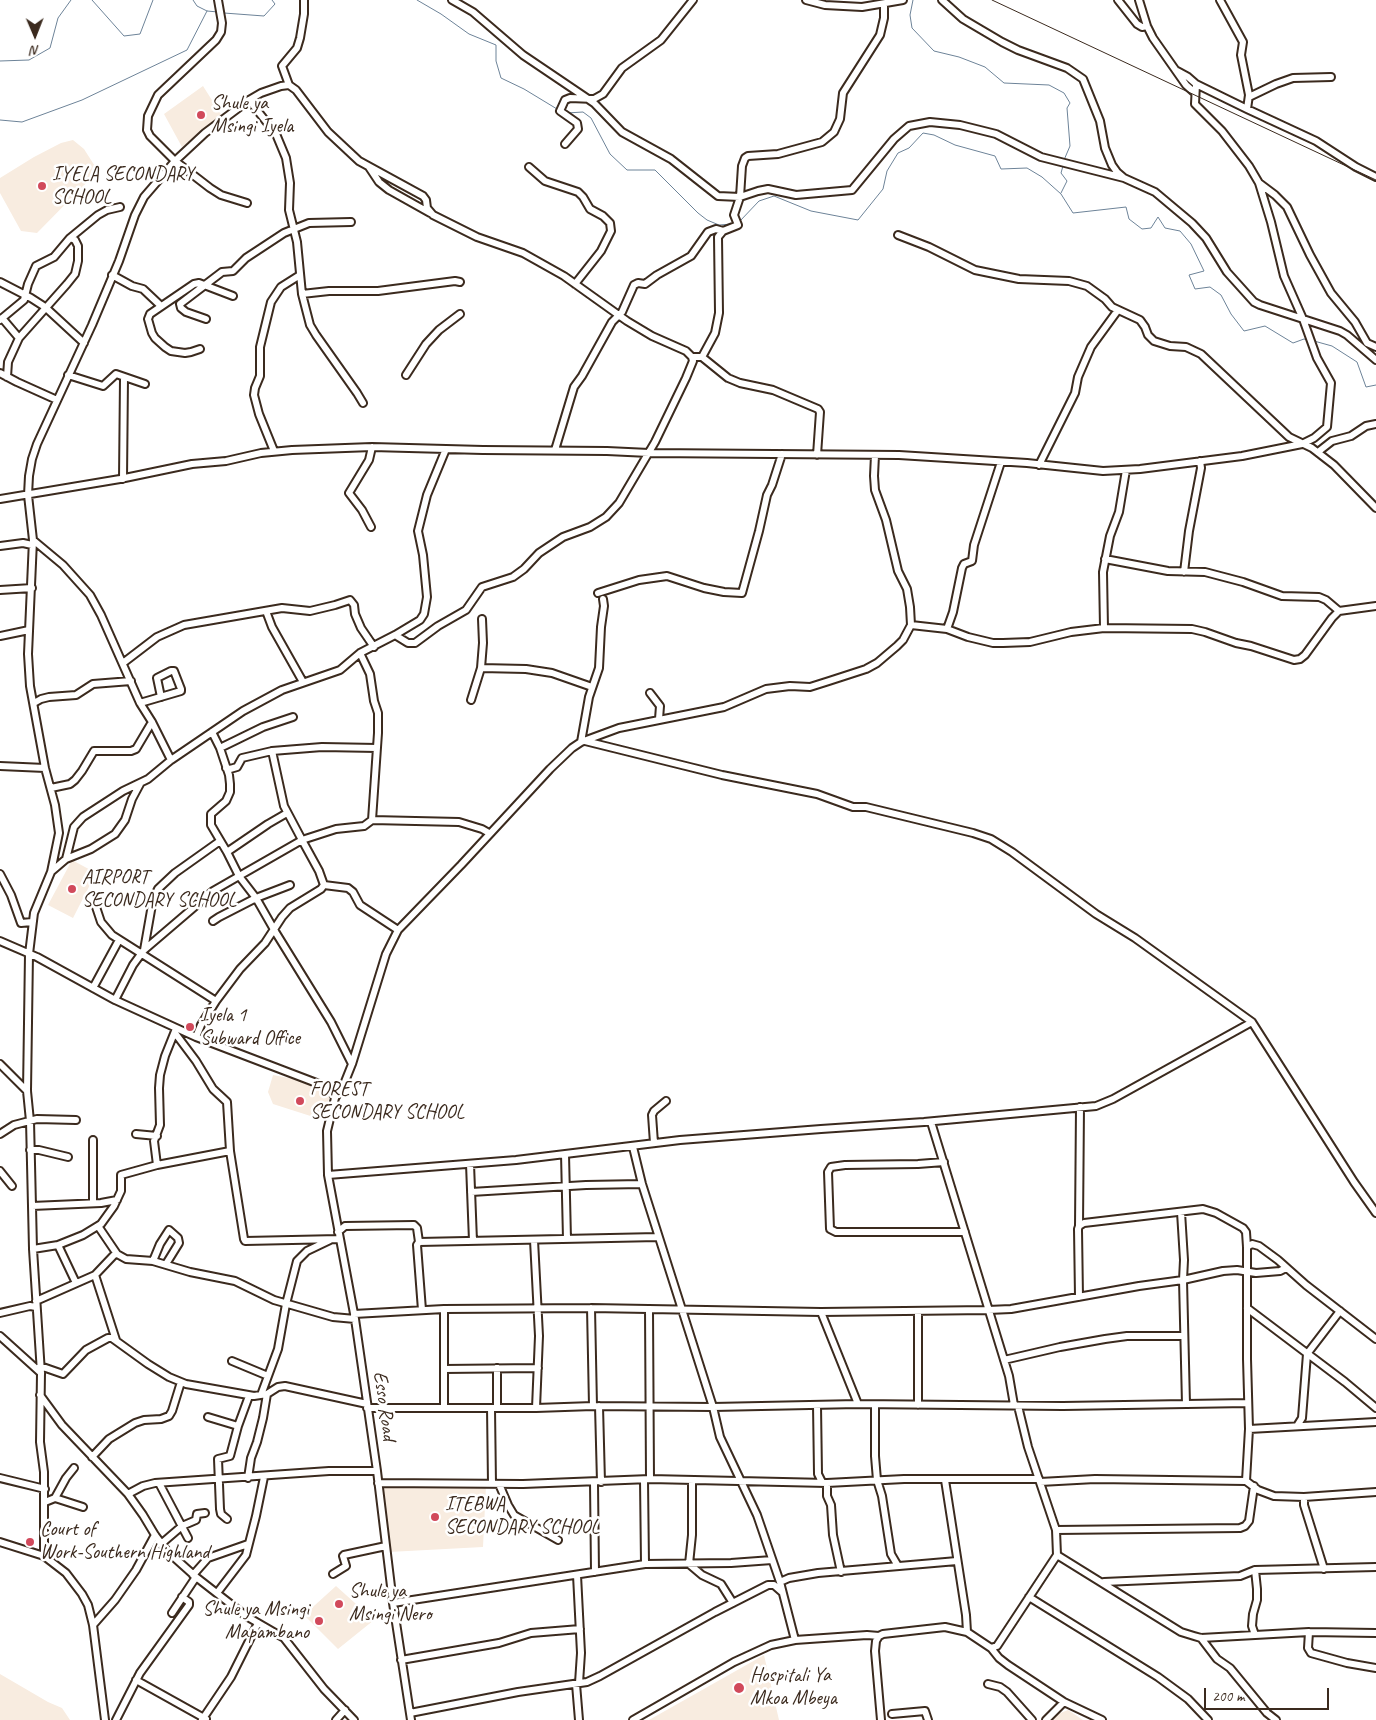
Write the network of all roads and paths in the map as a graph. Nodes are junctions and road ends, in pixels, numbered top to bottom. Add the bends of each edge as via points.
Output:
1 (304, 0) edge
2 (452, 0) edge
3 (693, 0) edge
4 (806, 0) edge
5 (903, 0) edge
6 (942, 0) edge
7 (1118, 0) edge
8 (1139, 0) edge
9 (1220, 0) edge
10 (218, 2) edge
11 (884, 4) junction
12 (1147, 26) junction
13 (1177, 71) junction
14 (1331, 76) dead end
15 (1196, 84) junction
16 (289, 85) junction
17 (1195, 93) junction
18 (1249, 97) junction
19 (588, 99) junction
20 (249, 100) junction
21 (1246, 110) junction
22 (565, 144) dead end
23 (176, 161) junction
24 (368, 166) junction
25 (529, 167) dead end
26 (1376, 177) edge
27 (1124, 178) junction
28 (1258, 183) junction
29 (740, 197) junction
30 (247, 203) dead end
31 (120, 207) dead end
32 (431, 213) junction
33 (351, 222) dead end
34 (294, 229) junction
35 (723, 231) junction
36 (898, 235) dead end
37 (70, 238) junction
38 (112, 275) junction
39 (300, 275) junction
40 (0, 282) edge
41 (460, 282) dead end
42 (575, 284) junction
43 (204, 286) junction
44 (302, 294) junction
45 (26, 296) junction
46 (233, 296) dead end
47 (161, 306) junction
48 (45, 307) junction
49 (1118, 310) junction
50 (460, 314) dead end
51 (619, 315) junction
52 (1, 319) edge
53 (206, 319) dead end
54 (1304, 321) junction
55 (18, 338) junction
56 (84, 343) junction
57 (200, 348) dead end
58 (1376, 348) edge
59 (692, 357) junction
60 (702, 357) junction
61 (1376, 360) edge
62 (0, 373) edge
63 (68, 375) junction
64 (406, 375) dead end
65 (7, 377) junction
66 (124, 378) junction
67 (145, 384) dead end
68 (57, 400) junction
69 (362, 403) dead end
70 (1376, 424) edge
71 (1302, 444) junction
72 (372, 447) junction
73 (446, 449) junction
74 (556, 450) junction
75 (274, 451) junction
76 (1318, 452) junction
77 (649, 454) junction
78 (782, 454) junction
79 (817, 455) junction
80 (875, 455) junction
81 (1200, 461) junction
82 (1001, 462) junction
83 (1038, 465) junction
84 (1126, 470) junction
85 (123, 479) junction
86 (28, 495) junction
87 (0, 499) edge
88 (1376, 508) edge
89 (371, 527) dead end
90 (33, 543) junction
91 (0, 546) edge
92 (1105, 559) junction
93 (1184, 572) junction
94 (32, 588) junction
95 (0, 590) edge
96 (1376, 606) edge
97 (266, 611) junction
98 (1340, 611) junction
99 (482, 619) dead end
100 (911, 625) junction
101 (1104, 628) junction
102 (947, 629) junction
103 (29, 630) junction
104 (395, 635) junction
105 (0, 636) edge
106 (374, 647) junction
107 (360, 653) junction
108 (123, 663) junction
109 (481, 668) junction
110 (130, 681) junction
111 (303, 682) junction
112 (592, 687) junction
113 (650, 693) dead end
114 (161, 696) junction
115 (471, 700) dead end
116 (34, 703) junction
117 (140, 703) junction
118 (293, 717) dead end
119 (658, 719) junction
120 (152, 722) junction
121 (212, 732) junction
122 (583, 742) junction
123 (220, 748) junction
124 (377, 748) junction
125 (272, 751) junction
126 (171, 760) junction
127 (0, 766) edge
128 (45, 768) junction
129 (226, 768) junction
130 (140, 784) junction
131 (51, 788) junction
132 (287, 813) junction
133 (372, 820) junction
134 (489, 833) junction
135 (302, 840) junction
136 (220, 841) junction
137 (228, 852) junction
138 (66, 859) junction
139 (52, 872) junction
140 (0, 874) edge
141 (239, 876) junction
142 (290, 885) dead end
143 (324, 885) junction
144 (256, 898) junction
145 (96, 907) dead end
146 (213, 921) dead end
147 (32, 922) junction
148 (274, 930) junction
149 (398, 930) junction
150 (119, 940) junction
151 (0, 941) edge
152 (142, 952) junction
153 (29, 954) junction
154 (93, 988) junction
155 (116, 1000) junction
156 (216, 1001) junction
157 (1252, 1022) junction
158 (176, 1030) junction
159 (196, 1037) junction
160 (0, 1064) edge
161 (352, 1064) junction
162 (27, 1091) junction
163 (335, 1098) junction
164 (666, 1101) dead end
165 (1080, 1108) junction
166 (76, 1120) dead end
167 (30, 1121) junction
168 (931, 1122) junction
169 (0, 1134) edge
170 (136, 1134) dead end
171 (157, 1136) junction
172 (93, 1140) dead end
173 (654, 1143) junction
174 (634, 1147) junction
175 (30, 1150) junction
176 (230, 1151) junction
177 (565, 1154) junction
178 (68, 1157) dead end
179 (944, 1162) junction
180 (470, 1164) junction
181 (156, 1165) junction
182 (0, 1171) edge
183 (328, 1175) junction
184 (642, 1184) junction
185 (12, 1186) dead end
186 (566, 1186) junction
187 (471, 1192) junction
188 (117, 1200) junction
189 (93, 1203) junction
190 (32, 1206) junction
191 (1181, 1212) junction
192 (1376, 1213) edge
193 (98, 1226) junction
194 (1079, 1226) junction
195 (964, 1232) junction
196 (336, 1236) junction
197 (658, 1237) junction
198 (568, 1239) junction
199 (534, 1240) junction
200 (473, 1241) junction
201 (419, 1242) junction
202 (58, 1246) junction
203 (1247, 1247) junction
204 (33, 1249) junction
205 (117, 1254) junction
206 (153, 1261) junction
207 (166, 1264) junction
208 (1286, 1268) junction
209 (1247, 1271) junction
210 (95, 1275) junction
211 (1183, 1280) junction
212 (76, 1283) junction
213 (1079, 1297) junction
214 (36, 1304) junction
215 (286, 1304) junction
216 (591, 1308) junction
217 (1247, 1308) junction
218 (444, 1309) junction
219 (537, 1309) junction
220 (648, 1309) junction
221 (422, 1310) junction
222 (681, 1310) junction
223 (988, 1310) junction
224 (918, 1311) junction
225 (1340, 1311) junction
226 (821, 1312) junction
227 (0, 1313) edge
228 (354, 1316) junction
229 (0, 1336) edge
230 (1184, 1336) junction
231 (1376, 1339) edge
232 (116, 1340) junction
233 (1307, 1354) junction
234 (1004, 1360) junction
235 (232, 1361) dead end
236 (497, 1368) junction
237 (538, 1368) junction
238 (444, 1369) junction
239 (40, 1370) junction
240 (268, 1376) junction
241 (181, 1382) junction
242 (40, 1395) junction
243 (264, 1395) junction
244 (249, 1396) junction
245 (1248, 1403) junction
246 (858, 1404) junction
247 (1186, 1404) junction
248 (817, 1405) junction
249 (875, 1405) junction
250 (918, 1405) junction
251 (367, 1406) junction
252 (596, 1406) junction
253 (650, 1406) junction
254 (1016, 1406) junction
255 (713, 1407) junction
256 (444, 1408) junction
257 (494, 1408) junction
258 (536, 1408) junction
259 (1376, 1408) edge
260 (208, 1417) dead end
261 (1376, 1422) edge
262 (238, 1426) junction
263 (1297, 1426) junction
264 (1249, 1429) junction
265 (92, 1457) junction
266 (74, 1468) dead end
267 (377, 1470) junction
268 (264, 1477) junction
269 (0, 1478) edge
270 (248, 1478) junction
271 (218, 1479) junction
272 (647, 1480) junction
273 (877, 1480) junction
274 (945, 1480) junction
275 (1246, 1480) junction
276 (692, 1481) junction
277 (742, 1481) junction
278 (1040, 1481) junction
279 (598, 1482) junction
280 (825, 1482) junction
281 (159, 1483) junction
282 (378, 1483) junction
283 (495, 1484) junction
284 (1254, 1486) junction
285 (44, 1489) junction
286 (1376, 1492) edge
287 (128, 1494) junction
288 (1304, 1497) junction
289 (55, 1498) junction
290 (45, 1502) junction
291 (83, 1507) dead end
292 (205, 1514) dead end
293 (227, 1518) dead end
294 (182, 1526) junction
295 (1056, 1530) junction
296 (155, 1535) junction
297 (188, 1538) dead end
298 (558, 1540) dead end
299 (0, 1542) edge
300 (161, 1544) junction
301 (248, 1544) junction
302 (386, 1546) junction
303 (1057, 1555) junction
304 (44, 1556) junction
305 (772, 1560) junction
306 (957, 1562) junction
307 (645, 1564) junction
308 (689, 1564) junction
309 (898, 1566) junction
310 (1376, 1567) edge
311 (1324, 1568) junction
312 (1255, 1570) junction
313 (595, 1572) junction
314 (841, 1572) junction
315 (333, 1574) dead end
316 (577, 1575) junction
317 (194, 1576) junction
318 (780, 1582) junction
319 (1103, 1582) junction
320 (218, 1593) junction
321 (782, 1593) junction
322 (182, 1597) junction
323 (1029, 1597) junction
324 (733, 1603) junction
325 (393, 1604) junction
326 (172, 1613) dead end
327 (258, 1623) junction
328 (93, 1625) junction
329 (580, 1630) junction
330 (967, 1632) junction
331 (1309, 1632) junction
332 (1376, 1633) edge
333 (1255, 1635) junction
334 (879, 1636) junction
335 (1201, 1638) junction
336 (795, 1640) junction
337 (992, 1648) junction
338 (401, 1660) junction
339 (1376, 1668) edge
340 (136, 1680) junction
341 (577, 1684) junction
342 (988, 1684) dead end
343 (1064, 1702) junction
344 (345, 1710) junction
345 (892, 1714) dead end
346 (410, 1716) edge
347 (204, 1719) edge
348 (105, 1720) edge
349 (116, 1720) edge
350 (336, 1720) edge
351 (354, 1720) edge
352 (579, 1720) edge
353 (633, 1720) edge
354 (881, 1720) edge
355 (928, 1720) edge
356 (1032, 1720) edge
357 (1046, 1720) edge
358 (1102, 1720) edge
359 (1208, 1720) edge
360 (1276, 1720) edge

1 - 16 street via 304,21 298,45 282,66
2 - 19 street via 474,12 523,55
3 - 19 street via 660,40 622,68 603,94
4 - 11 street via 843,7
5 - 11 street
6 - 27 street via 963,19 1002,42 1067,68 1083,79 1100,121 1109,160
7 - 12 street via 1137,24
8 - 12 street
9 - 18 street via 1243,42 1241,55
10 - 23 street via 221,16 216,40 158,95 148,116 146,124 150,136
11 - 29 street via 880,35 843,93 840,119 834,132 822,142 810,146 778,154 745,157
12 - 13 street
13 - 15 street
13 - 17 street
14 - 18 street via 1293,78
15 - 17 street
15 - 21 street
16 - 20 street
16 - 24 street via 328,132
17 - 28 street via 1194,104 1222,131
18 - 21 street
19 - 22 street via 570,98 563,104 560,111 577,123 578,129
19 - 29 street via 617,128 671,159 715,195
20 - 23 street via 205,133
20 - 34 street via 276,134 286,158 290,177 289,210
21 - 26 street via 1316,141
23 - 30 street via 217,192
23 - 38 street via 155,182 139,206
24 - 32 street via 389,190
24 - 32 street via 420,194
25 - 42 street via 545,181 578,192 590,209 610,223 611,230 601,251
27 - 29 street via 1031,153 990,133 952,124 918,123 894,139 852,190 796,195 768,189
27 - 54 street via 1155,192 1192,223 1206,238 1227,272 1254,302
28 - 54 street via 1284,276
28 - 58 street via 1287,207 1331,293 1365,340
29 - 35 street via 734,215 738,225
31 - 37 street via 98,214
32 - 42 street via 477,237 523,253
33 - 34 street via 309,223
34 - 39 street
34 - 43 street via 246,258 234,271 222,272
35 - 51 street via 708,232 690,256 645,284 635,284
35 - 60 street via 717,244 719,318
36 - 49 street via 985,273 1081,284
37 - 45 street via 54,257 36,266
37 - 48 street via 76,242 78,250 75,274
38 - 47 street via 143,289
38 - 56 street
39 - 44 street
39 - 75 street via 281,287 271,302 260,347 260,372 254,395
40 - 45 street
41 - 44 street via 378,291
42 - 51 street
43 - 46 street
43 - 47 street via 194,284
43 - 53 street via 180,306 192,315
44 - 69 street via 316,335
45 - 48 street
45 - 52 street via 19,306
47 - 57 street via 149,316 154,338 171,350 191,352
48 - 55 street
48 - 56 street
49 - 71 street via 1140,320 1154,341 1201,354 1285,433
49 - 83 street via 1091,348 1078,377 1075,393
50 - 64 street via 426,344
51 - 59 street
51 - 74 street via 573,390
52 - 55 street
54 - 61 street via 1344,333
54 - 71 street via 1317,358 1331,383 1331,392 1327,427
55 - 65 street via 8,362
56 - 63 street
59 - 60 street
59 - 77 street via 686,378
60 - 79 street via 728,378 773,390 818,409
62 - 65 street
63 - 66 street via 103,386 114,374
63 - 68 street
65 - 68 street
66 - 67 street
66 - 85 street
68 - 86 street via 34,453
70 - 76 street via 1332,441
71 - 76 street
71 - 81 street
72 - 73 street
72 - 75 street
72 - 89 street via 369,460 349,493
73 - 74 street
73 - 104 street via 427,495 418,531 427,606 420,620
74 - 77 street
75 - 85 street
76 - 88 street
77 - 78 street
77 - 104 street via 606,517 563,537 513,577 482,588 466,610 415,644
78 - 79 street
78 - 112 street via 766,495 742,593 704,588 667,576 639,580 600,596 604,606 599,668
79 - 80 street
80 - 82 street
80 - 100 street via 875,490 898,571 907,590
81 - 84 street
81 - 93 street
82 - 83 street
82 - 102 street via 972,561 962,568
83 - 84 street
84 - 92 street
85 - 86 street
86 - 87 street
86 - 90 street
90 - 91 street
90 - 94 street
90 - 108 street via 76,578 90,596
92 - 93 street via 1168,572
92 - 101 street
93 - 98 street via 1205,572 1282,596 1324,598
94 - 95 street
94 - 103 street
96 - 98 street
97 - 106 street via 282,608 310,611 351,600 355,616
97 - 108 street via 184,625 157,637
97 - 111 street via 272,628
98 - 101 street via 1306,655 1294,660 1192,629
99 - 109 street
100 - 102 street
100 - 119 street, Esso Road via 897,646 866,669 810,687 766,689 724,707
101 - 102 street via 1030,642 1003,643 968,637
103 - 105 street
103 - 116 street via 30,686
104 - 106 street
106 - 107 street
107 - 111 street via 340,670
107 - 124 street via 370,674 378,713
108 - 110 street
109 - 112 street via 552,673
109 - 115 street
110 - 116 street via 93,684 76,695 49,697
110 - 117 street
111 - 121 street via 262,700
112 - 122 street via 586,707
113 - 119 street via 660,706
114 - 114 street via 180,691 174,671 157,678
114 - 117 street
116 - 128 street
117 - 120 street
118 - 123 street
119 - 122 street, Esso Road via 619,728
120 - 126 street
120 - 131 street via 136,749 94,751 76,780
121 - 123 street
121 - 126 street
122 - 134 street, Esso Road via 550,769
122 - 157 street via 817,794 853,807 866,807 985,836
123 - 129 street
124 - 125 street via 322,747
124 - 133 street
125 - 129 street via 242,758 237,767
125 - 132 street
126 - 130 street
127 - 128 street
128 - 131 street
129 - 136 street via 230,792 226,801 210,814 211,826
130 - 138 street via 125,820 115,834
130 - 138 street via 123,791 77,822
131 - 139 street via 59,833
132 - 135 street
132 - 137 street
133 - 134 street via 458,822
133 - 135 street via 364,826 336,829
134 - 149 street, Esso Road
135 - 141 street
135 - 143 street
136 - 137 street
136 - 152 street via 175,872 158,889
137 - 141 street
138 - 139 street
139 - 147 street
140 - 147 street via 21,923
141 - 144 street
141 - 152 street via 213,891
142 - 144 street
143 - 148 street via 290,908
143 - 149 street via 348,888 360,905
144 - 146 street
144 - 148 street
145 - 150 street via 105,929
147 - 153 street
148 - 156 street
148 - 161 street via 331,1022
149 - 161 street, Esso Road via 386,954
150 - 152 street
150 - 154 street
151 - 153 street
152 - 155 street
152 - 156 street
153 - 154 street
153 - 162 street
154 - 155 street
155 - 158 street
156 - 159 street
157 - 165 street via 1105,1103
157 - 192 street
158 - 159 street
158 - 171 street via 164,1056 160,1075 160,1126
158 - 176 street via 213,1089 227,1102
159 - 163 street via 327,1087
160 - 162 street
161 - 163 street, Esso Road
162 - 167 street
163 - 183 street, Esso Road via 327,1132
164 - 173 street via 652,1115
165 - 168 street
165 - 194 street
166 - 167 street via 44,1118
167 - 169 street via 14,1125
167 - 175 street
168 - 173 street
168 - 179 street
170 - 171 street
171 - 181 street via 154,1141
172 - 189 street
173 - 174 street
174 - 177 street
174 - 184 street
175 - 178 street
175 - 190 street
176 - 181 street
176 - 196 street via 246,1242
177 - 180 street
177 - 186 street
179 - 195 street
179 - 195 street via 831,1167 828,1172 830,1229 836,1232
180 - 183 street
180 - 187 street
181 - 188 street via 121,1175 121,1191
182 - 185 street
183 - 196 street, Esso Road
184 - 186 street
184 - 197 street
186 - 187 street
186 - 198 street
187 - 200 street
188 - 189 street
188 - 193 street
189 - 190 street
190 - 204 street
191 - 194 street
191 - 203 street via 1203,1209 1231,1220 1246,1232
191 - 211 street
193 - 202 street
193 - 205 street
194 - 213 street
195 - 223 street
196 - 201 street via 345,1226 414,1225
196 - 215 street via 307,1251 297,1261
196 - 228 street, Esso Road
197 - 198 street
197 - 222 street
198 - 199 street
199 - 200 street
199 - 219 street
200 - 201 street
201 - 221 street
202 - 204 street
202 - 212 street
203 - 208 street via 1252,1244 1258,1246
203 - 209 street
204 - 214 street
205 - 206 street via 126,1259
205 - 210 street
206 - 207 street
206 - 207 street via 169,1230 179,1243
207 - 215 street via 235,1281
208 - 209 street via 1274,1272
208 - 225 street
209 - 211 street via 1223,1271
209 - 217 street
210 - 212 street
210 - 232 street
211 - 213 street
211 - 230 street
212 - 214 street
213 - 223 street
214 - 227 street
214 - 239 street
215 - 228 street via 336,1318
215 - 240 street via 278,1349
216 - 219 street
216 - 220 street
216 - 252 street
217 - 233 street
217 - 245 street
218 - 219 street
218 - 221 street
218 - 238 street
219 - 237 street
220 - 222 street
220 - 253 street
221 - 228 street
222 - 226 street
222 - 255 street
223 - 224 street
223 - 234 street
224 - 226 street
224 - 250 street
225 - 231 street
225 - 233 street
226 - 246 street
228 - 251 street, Esso Road
229 - 239 street
230 - 234 street via 1119,1337
230 - 247 street
232 - 239 street via 108,1338 86,1350 63,1374
232 - 241 street via 148,1364
233 - 259 street
233 - 263 street via 1302,1418
234 - 254 street
235 - 240 street
236 - 237 street
236 - 238 street
236 - 257 street
237 - 258 street
238 - 256 street
239 - 242 street
240 - 243 street
241 - 244 street
241 - 265 street via 169,1416 136,1423 109,1439
242 - 265 street
242 - 285 street
243 - 244 street
243 - 251 street via 285,1386
243 - 270 street via 260,1434
244 - 262 street
245 - 247 street
245 - 264 street
246 - 248 street
246 - 249 street
247 - 254 street
248 - 255 street
248 - 280 street via 818,1474
249 - 250 street
249 - 273 street
250 - 254 street
251 - 256 street
251 - 267 street, Esso Road
252 - 253 street
252 - 258 street
252 - 279 street
253 - 255 street
253 - 272 street
254 - 278 street
255 - 277 street via 720,1436
256 - 257 street
257 - 258 street
257 - 283 street
260 - 262 street
261 - 263 street
262 - 271 street via 230,1456 218,1459
263 - 264 street
264 - 275 street
265 - 287 street
266 - 289 street
267 - 268 street
267 - 282 street, Esso Road
268 - 270 street
268 - 301 street
269 - 285 street
270 - 271 street
271 - 281 street
271 - 293 street via 221,1514
272 - 276 street
272 - 279 street
272 - 307 street
273 - 274 street
273 - 280 street
273 - 309 street via 891,1554
274 - 278 street
274 - 306 street
275 - 278 street
275 - 284 street
276 - 277 street
276 - 308 street
277 - 280 street
277 - 305 street
278 - 295 street
279 - 283 street
279 - 313 street
280 - 314 street
281 - 287 street via 143,1486
281 - 294 street
282 - 283 street
282 - 302 street, Esso Road
283 - 298 street via 514,1515
284 - 288 street via 1274,1496
284 - 295 street via 1249,1521 1240,1528
285 - 290 street
286 - 288 street
287 - 296 street
288 - 311 street
289 - 290 street
289 - 291 street
290 - 304 street
292 - 294 street via 197,1514 196,1520
294 - 297 street
294 - 300 street
295 - 303 street
296 - 300 street
296 - 328 street via 115,1600
299 - 304 street
300 - 317 street
301 - 317 street via 208,1558
301 - 320 street via 243,1561
302 - 315 street via 344,1555 346,1566
302 - 325 street, Esso Road
303 - 319 street
303 - 323 street
304 - 328 street via 74,1583 88,1605
305 - 308 street
305 - 318 street
306 - 309 street
306 - 330 street
307 - 308 street
307 - 313 street
308 - 324 street via 721,1584
309 - 314 street
310 - 311 street
311 - 312 street
312 - 319 street via 1240,1576
312 - 333 street via 1258,1589 1252,1626
313 - 316 street
314 - 318 street
316 - 325 street
316 - 329 street
317 - 320 street
317 - 322 street
318 - 321 street
319 - 335 street via 1182,1632
320 - 327 street
321 - 324 street via 774,1585 768,1585
321 - 336 street
322 - 326 street
322 - 340 street via 189,1605
323 - 337 street via 1002,1639
323 - 359 street via 1158,1677 1188,1699
324 - 341 street via 600,1676
325 - 338 street, Esso Road
327 - 344 street via 284,1638
327 - 347 street via 231,1677
328 - 348 street
329 - 338 street via 531,1633 499,1643
329 - 341 street
330 - 334 street via 945,1627
330 - 337 street
331 - 332 street
331 - 333 street
331 - 339 street via 1308,1648 1311,1653
333 - 335 street
334 - 336 street
334 - 354 street via 875,1651
335 - 360 street
336 - 353 street via 771,1645 734,1662
337 - 343 street via 1008,1665
338 - 346 street, Esso Road
340 - 347 street
340 - 349 street
341 - 346 street via 518,1692
341 - 352 street
342 - 356 street via 1007,1692
343 - 357 street
343 - 358 street
344 - 350 street
344 - 351 street
345 - 355 street via 925,1711

